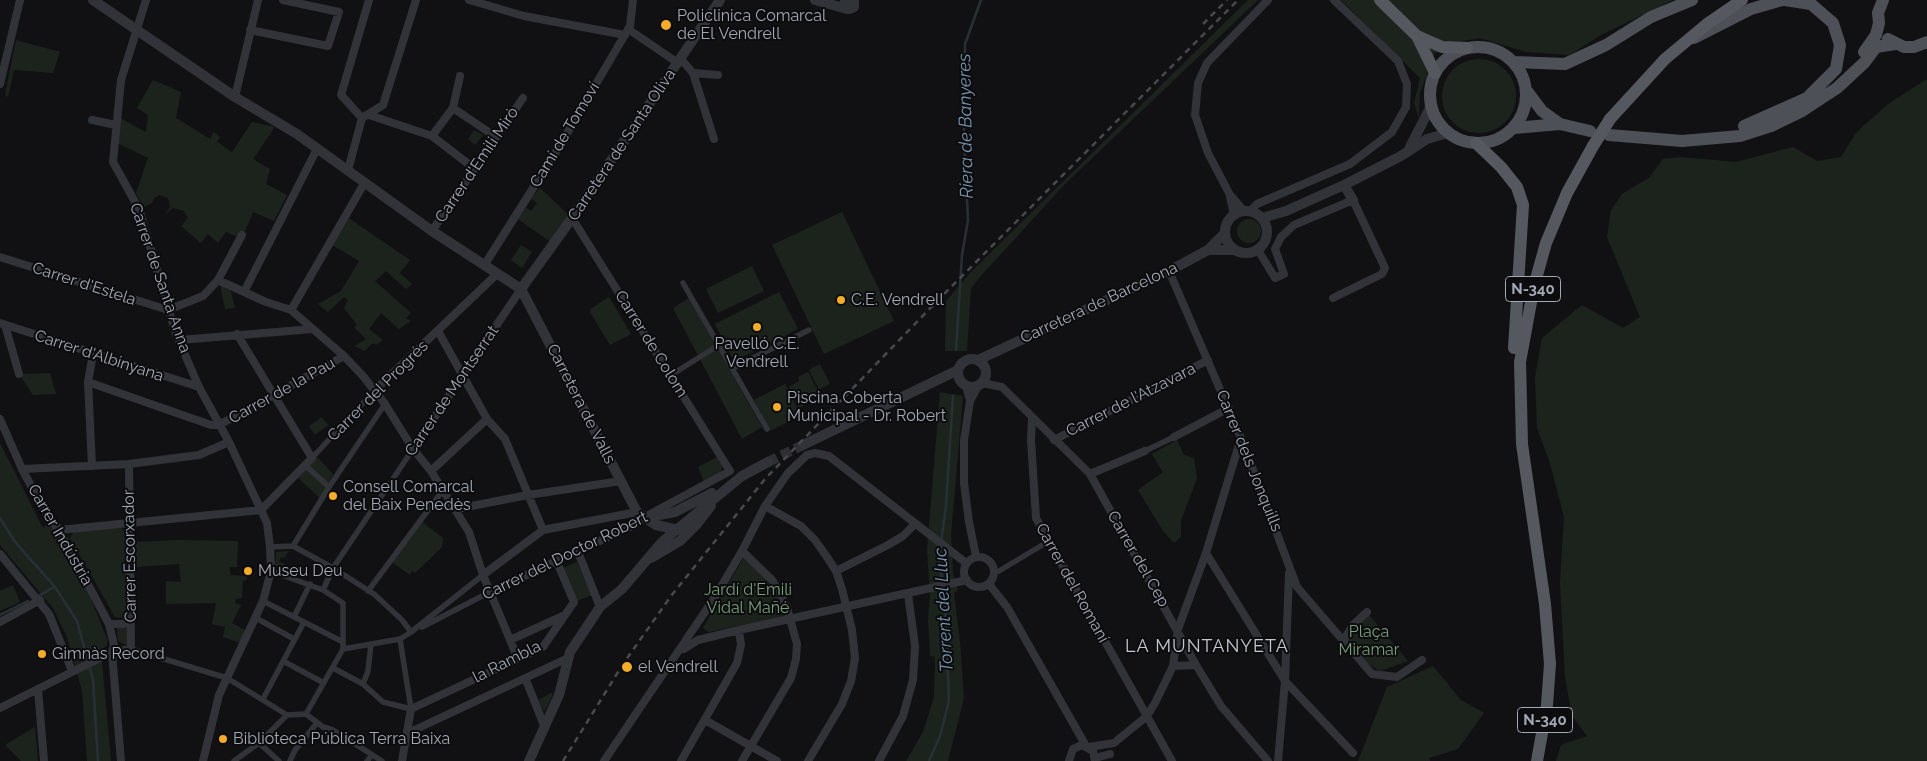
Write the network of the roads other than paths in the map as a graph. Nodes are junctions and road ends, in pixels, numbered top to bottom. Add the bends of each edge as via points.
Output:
1 (20, 0) edge
2 (94, 0) edge
3 (146, 0) edge
4 (258, 0) edge
5 (283, 0) edge
6 (369, 0) edge
7 (416, 0) edge
8 (469, 0) edge
9 (633, 0) edge
10 (720, 0) edge
11 (815, 0) edge
12 (1268, 0) edge
13 (1334, 0) edge
14 (1380, 0) edge
15 (1692, 0) edge
16 (1742, 0) edge
17 (1783, 0) edge
18 (1883, 0) edge
19 (299, 2) edge
20 (852, 2) edge
21 (1879, 23) junction
22 (136, 29) junction
23 (250, 30) junction
24 (626, 32) junction
25 (1417, 36) junction
26 (1927, 42) edge
27 (1683, 43) junction
28 (1894, 44) junction
29 (1467, 48) junction
30 (679, 61) junction
31 (1514, 62) junction
32 (693, 73) junction
33 (1435, 73) junction
34 (718, 75) dead end
35 (460, 76) dead end
36 (0, 84) edge
37 (1527, 91) junction
38 (235, 97) junction
39 (523, 98) dead end
40 (1431, 106) junction
41 (453, 108) junction
42 (365, 116) junction
43 (92, 120) dead end
44 (1560, 124) junction
45 (116, 125) junction
46 (1514, 128) junction
47 (1590, 131) dead end
48 (1729, 132) junction
49 (1448, 133) junction
50 (1609, 135) dead end
51 (432, 136) junction
52 (496, 137) junction
53 (1708, 138) junction
54 (714, 139) dead end
55 (1476, 143) junction
56 (317, 149) junction
57 (1408, 150) junction
58 (475, 169) junction
59 (348, 170) junction
60 (364, 182) junction
61 (1344, 185) junction
62 (1230, 195) junction
63 (1352, 200) junction
64 (1247, 211) junction
65 (1286, 211) junction
66 (1234, 216) junction
67 (572, 218) junction
68 (1262, 218) junction
69 (1268, 230) junction
70 (432, 231) junction
71 (1225, 233) junction
72 (242, 235) dead end
73 (1208, 250) junction
74 (1235, 250) junction
75 (1258, 250) junction
76 (0, 257) edge
77 (485, 264) junction
78 (1168, 271) junction
79 (497, 274) junction
80 (218, 280) junction
81 (683, 282) dead end
82 (521, 289) junction
83 (244, 292) junction
84 (1333, 298) dead end
85 (168, 310) junction
86 (291, 310) junction
87 (2, 324) edge
88 (313, 329) junction
89 (809, 330) dead end
90 (438, 331) junction
91 (237, 334) junction
92 (180, 340) junction
93 (719, 345) junction
94 (93, 354) junction
95 (344, 356) junction
96 (1208, 360) junction
97 (982, 364) junction
98 (732, 368) junction
99 (958, 370) junction
100 (19, 374) dead end
101 (671, 375) junction
102 (464, 376) junction
103 (942, 378) junction
104 (88, 382) junction
105 (964, 384) junction
106 (980, 385) junction
107 (199, 387) junction
108 (374, 391) junction
109 (274, 397) junction
110 (970, 401) junction
111 (385, 404) junction
112 (1229, 408) junction
113 (1032, 418) junction
114 (0, 419) edge
115 (487, 419) junction
116 (219, 425) junction
117 (767, 430) dead end
118 (1174, 437) joint
119 (1241, 438) junction
120 (1054, 440) junction
121 (229, 442) junction
122 (1522, 444) junction
123 (803, 445) tunnel mouth
124 (413, 448) junction
125 (1145, 451) joint
126 (312, 458) junction
127 (768, 462) tunnel mouth
128 (129, 464) junction
129 (92, 466) junction
130 (306, 466) junction
131 (22, 469) junction
132 (431, 471) junction
133 (730, 471) joint
134 (1090, 474) junction
135 (742, 476) junction
136 (621, 481) junction
137 (329, 487) junction
138 (443, 490) junction
139 (528, 495) junction
140 (718, 495) junction
141 (765, 506) junction
142 (456, 509) junction
143 (261, 510) junction
144 (708, 510) junction
145 (640, 515) junction
146 (659, 520) junction
147 (131, 524) junction
148 (916, 524) junction
149 (59, 530) junction
150 (542, 530) junction
151 (675, 531) junction
152 (1049, 541) junction
153 (293, 546) junction
154 (665, 546) junction
155 (270, 547) junction
156 (742, 551) junction
157 (578, 552) junction
158 (1206, 553) junction
159 (0, 554) edge
160 (976, 556) junction
161 (557, 562) junction
162 (966, 563) junction
163 (1290, 566) junction
164 (333, 568) junction
165 (271, 571) junction
166 (836, 571) junction
167 (1000, 571) dead end
168 (483, 575) junction
169 (967, 580) junction
170 (310, 584) junction
171 (989, 584) junction
172 (323, 590) junction
173 (368, 591) junction
174 (490, 592) junction
175 (908, 594) junction
176 (40, 600) junction
177 (264, 601) junction
178 (600, 607) junction
179 (847, 607) junction
180 (1367, 612) dead end
181 (565, 615) junction
182 (294, 617) junction
183 (256, 618) junction
184 (131, 619) junction
185 (791, 619) junction
186 (0, 622) edge
187 (304, 622) junction
188 (109, 624) junction
189 (1178, 629) junction
190 (739, 630) junction
191 (411, 632) junction
192 (692, 632) junction
193 (712, 637) junction
194 (294, 638) junction
195 (400, 639) junction
196 (510, 640) junction
197 (1343, 641) junction
198 (343, 642) junction
199 (371, 644) junction
200 (131, 649) junction
201 (343, 649) junction
202 (108, 654) junction
203 (568, 658) junction
204 (518, 659) junction
205 (674, 659) junction
206 (1422, 660) dead end
207 (283, 661) junction
208 (1196, 665) junction
209 (1173, 666) junction
210 (333, 668) junction
211 (74, 670) junction
212 (227, 678) junction
213 (526, 680) junction
214 (1285, 681) junction
215 (324, 683) junction
216 (363, 684) junction
217 (38, 689) junction
218 (262, 699) junction
219 (0, 708) edge
220 (411, 709) junction
221 (307, 714) junction
222 (289, 715) junction
223 (1147, 716) junction
224 (705, 720) junction
225 (317, 723) junction
226 (1075, 727) junction
227 (545, 728) junction
228 (408, 733) junction
229 (259, 743) junction
230 (1114, 743) junction
231 (751, 746) junction
232 (1087, 746) junction
233 (1073, 749) junction
234 (1352, 753) dead end
235 (372, 755) junction
236 (1112, 758) edge
237 (278, 760) edge
238 (1095, 760) edge
239 (44, 761) edge
240 (122, 761) edge
241 (203, 761) edge
242 (234, 761) edge
243 (290, 761) edge
244 (367, 761) edge
245 (382, 761) edge
246 (402, 761) edge
247 (529, 761) edge
248 (604, 761) edge
249 (681, 761) edge
250 (742, 761) edge
251 (777, 761) edge
252 (808, 761) edge
253 (879, 761) edge
254 (1068, 761) edge
255 (1172, 761) edge
256 (1268, 761) edge
257 (1278, 761) edge
258 (1537, 761) edge

1 - 36 street
2 - 22 street
3 - 22 street, Carrer de Santa Anna
4 - 23 street
5 - 19 street
6 - 42 street via 341,95
7 - 42 street via 383,105
8 - 24 street via 524,16
9 - 24 street, Camí de Tomoví
10 - 30 street, Carretera de Santa Oliva
11 - 20 street
12 - 62 street via 1207,63 1198,84 1195,115 1208,153
13 - 64 street via 1398,61 1407,84 1406,107 1392,132 1350,164
14 - 25 highway
15 - 31 main road via 1651,17 1606,45 1564,64
16 - 27 highway, N-340
17 - 27 main road via 1751,9
17 - 48 main road via 1811,4 1833,24 1840,45 1836,69 1807,98
18 - 21 main road via 1878,12
19 - 23 street via 339,12 328,46
21 - 28 main road via 1882,32
21 - 48 main road via 1871,43 1833,84 1775,120
22 - 38 street
22 - 45 street, Carrer de Santa Anna via 121,80
23 - 38 street
24 - 30 street
24 - 77 street, Camí de Tomoví via 556,152
25 - 29 highway via 1442,47
25 - 33 highway
26 - 28 main road via 1914,47
27 - 122 highway, N-340, bridge via 1610,119 1567,193 1546,243 1534,286 1520,362
28 - 53 main road via 1876,47 1837,88 1802,111 1740,136
29 - 31 main road via 1488,48
29 - 33 main road via 1448,57
30 - 32 street
30 - 67 street, Carretera de Santa Oliva
31 - 37 main road
32 - 34 street
32 - 54 street
33 - 40 main road via 1430,90
35 - 41 street
37 - 44 main road via 1542,111
37 - 46 main road via 1524,111
38 - 56 street
39 - 52 street, Carrer d'Emili Mirò
40 - 49 main road via 1439,124
40 - 57 street
41 - 51 street
41 - 52 street
42 - 51 street
42 - 59 street
43 - 45 street
44 - 46 main road
44 - 47 main road
45 - 85 street, Carrer de Santa Anna via 112,162 139,209
46 - 55 main road via 1497,140
48 - 53 main road
49 - 55 main road
49 - 57 street via 1427,139
50 - 53 main road via 1682,141
51 - 58 street
52 - 58 street, Carrer d'Emili Mirò
55 - 122 highway via 1517,186 1523,205 1513,384 1515,429
56 - 59 street
56 - 83 street
57 - 61 street
58 - 70 street, Carrer d'Emili Mirò
59 - 60 street
60 - 70 street
60 - 86 street
61 - 63 street
61 - 65 street
62 - 64 street
62 - 66 street
63 - 75 street via 1294,225 1281,238 1275,249 1284,274 1275,278
63 - 84 street via 1384,268 1382,274
64 - 66 street
64 - 68 street
65 - 68 street
65 - 69 street
66 - 71 street via 1227,223
67 - 82 street, Carretera de Santa Oliva
67 - 101 street, Carrer de Colom
68 - 69 street
69 - 75 street via 1267,238
70 - 77 street
71 - 73 street, Carretera de Barcelona
71 - 74 street
72 - 80 street
73 - 74 street, Carretera de Barcelona
73 - 78 street, Carretera de Barcelona
74 - 75 street via 1251,253
76 - 85 street, Carrer d'Estela
77 - 79 street
78 - 96 street, Carrer dels Jonquills
78 - 97 street, Carretera de Barcelona via 989,355
79 - 82 street
79 - 90 street, Carrer del Progrés
80 - 83 street
80 - 85 street via 203,296
81 - 93 street
82 - 102 street, Carrer de Montserrat
82 - 136 street, Carretera de Valls
83 - 86 street
85 - 92 street, Carrer de Santa Anna
86 - 88 street
87 - 94 street, Carrer d'Albinyana
87 - 100 street
88 - 91 street
88 - 95 street
89 - 98 street
90 - 102 street
90 - 108 street, Carrer del Progrés
91 - 92 street
91 - 109 street
92 - 107 street, Carrer de Santa Anna
93 - 98 street
93 - 101 street
94 - 104 street
94 - 107 street, Carrer d'Albinyana
95 - 108 street
95 - 109 street, Carrer de la Pau
96 - 112 street, Carrer dels Jonquills
96 - 120 street, Carrer de l'Atzavara
97 - 99 street via 966,360
97 - 106 street via 986,376
98 - 117 street
99 - 103 street
99 - 105 street
101 - 133 street, Carrer de Colom
102 - 115 street
102 - 124 street, Carrer de Montserrat
103 - 105 street
103 - 123 street
104 - 116 street
104 - 129 street
105 - 106 street
105 - 110 street
106 - 110 street
106 - 113 street, Carrer del Cep via 1002,387
107 - 116 street, Carrer de Santa Anna
108 - 111 street
108 - 126 street, Carrer del Progrés
109 - 116 street, Carrer de la Pau
109 - 126 street
110 - 160 street via 964,440 964,483
111 - 124 street
111 - 137 street
112 - 118 street
112 - 119 street, Carrer dels Jonquills
113 - 120 street, Carrer del Cep
113 - 152 street, Carrer del Romaní via 1036,518
114 - 131 street, Carrer Indústria
115 - 132 street
115 - 139 street via 505,439
116 - 121 street, Carrer de Santa Anna
118 - 125 street
119 - 158 street
119 - 163 street, Carrer dels Jonquills
120 - 134 street, Carrer del Cep
121 - 128 street via 199,455
121 - 143 street, Carrer de Santa Anna
122 - 258 highway, N-340 via 1545,604 1550,664
124 - 132 street
124 - 164 street, Carrer de Montserrat
125 - 134 street
126 - 130 street, Carrer del Progrés
127 - 135 street
128 - 129 street
128 - 147 street, Carrer Escorxador
129 - 131 street
130 - 137 street
130 - 143 street, Carrer del Progrés
131 - 149 street, Carrer Indústria
132 - 138 street
133 - 145 street, Carrer del Doctor Robert
134 - 189 street, Carrer del Cep
135 - 140 street
135 - 146 street
136 - 139 street
136 - 145 street, Carretera de Valls
137 - 153 street
138 - 142 street
138 - 173 street
139 - 142 street
139 - 150 street
140 - 144 street
140 - 151 street
141 - 148 street via 788,473 807,455 822,454 829,456
141 - 156 street
141 - 166 street via 801,526
142 - 168 street via 469,532
143 - 147 street
143 - 155 street, Carrer de Santa Anna via 267,523
144 - 151 street via 689,526
144 - 154 street via 691,531
145 - 146 street
145 - 150 street
145 - 157 street, Carrer del Doctor Robert via 636,524
146 - 151 street via 670,523
146 - 154 street
147 - 149 street
147 - 184 street, Carrer Escorxador
148 - 162 street
148 - 166 street via 896,540
149 - 188 street, Carrer Indústria
150 - 168 street
151 - 154 street
152 - 167 street
152 - 223 street, Carrer del Romaní
153 - 155 street
153 - 164 street
154 - 178 street
155 - 165 street, Carrer de Santa Anna
156 - 185 street via 772,580
156 - 192 street
157 - 161 street, Carrer del Doctor Robert
157 - 178 street
158 - 189 street
158 - 214 street
159 - 176 street
160 - 162 street
160 - 171 street via 985,557 994,567 994,576
161 - 174 street, Carrer del Doctor Robert
161 - 181 street, la Rambla via 574,602
162 - 169 street
163 - 197 street, Carrer dels Jonquills via 1297,587
163 - 214 street
164 - 172 street, Carrer de Montserrat
164 - 173 street
165 - 170 street
165 - 177 street, Carrer de Santa Anna
166 - 179 street
168 - 174 street
168 - 191 street
169 - 171 street via 975,586
169 - 175 street
170 - 172 street
170 - 182 street
171 - 226 street via 1007,607
172 - 198 street via 343,603
173 - 191 street
174 - 191 street, Carrer del Doctor Robert
174 - 196 street
175 - 179 street
175 - 253 street via 915,646 913,680 903,716
176 - 186 street
176 - 211 street
177 - 182 street
177 - 183 street, Carrer de Santa Anna
178 - 203 street
179 - 185 street
179 - 252 street via 855,658 851,681 842,704
180 - 197 street via 1353,624
181 - 196 street
181 - 204 street, la Rambla via 543,647
182 - 187 street
183 - 194 street
183 - 212 street, Carrer de Santa Anna
184 - 188 street via 123,624
184 - 200 street, Carrer Escorxador
185 - 190 street
185 - 231 street via 797,644 790,678
187 - 194 street
187 - 198 street
188 - 202 street, Carrer Indústria via 114,644
189 - 208 street, Carrer del Cep
189 - 209 street
190 - 193 street
190 - 224 street via 741,645 737,663
191 - 195 street, Carrer del Doctor Robert
192 - 193 street
192 - 205 street
193 - 205 street via 690,644
194 - 207 street
195 - 199 street
195 - 220 street
196 - 204 street
197 - 206 street, Carrer dels Jonquills via 1372,674 1397,677
198 - 201 street
199 - 201 street
199 - 216 street
200 - 202 street
200 - 212 street
201 - 210 street
202 - 211 street
202 - 240 street, Carrer Indústria
203 - 213 street, la Rambla
203 - 227 street via 559,695
204 - 220 street, la Rambla
205 - 248 street
207 - 215 street
207 - 218 street
208 - 209 street
208 - 256 street, Carrer del Cep via 1221,706
209 - 223 street
210 - 215 street
210 - 216 street
211 - 217 street
212 - 218 street
212 - 241 street, Carrer de Santa Anna via 213,716
213 - 227 street
213 - 228 street, la Rambla
214 - 234 street
214 - 257 street
215 - 221 street
216 - 220 street via 383,702
217 - 219 street
217 - 239 street
218 - 222 street
220 - 228 street
221 - 222 street
221 - 225 street
222 - 229 street
223 - 230 street
223 - 255 street, Carrer del Romaní
224 - 231 street
224 - 249 street
225 - 235 street
225 - 243 street
226 - 232 street
226 - 233 street
227 - 247 street
228 - 246 street
229 - 237 street
229 - 242 street
230 - 232 street
230 - 236 street
231 - 250 street
231 - 251 street
232 - 233 street
232 - 238 street via 1094,753
233 - 254 street
235 - 244 street
235 - 245 street
236 - 238 street

